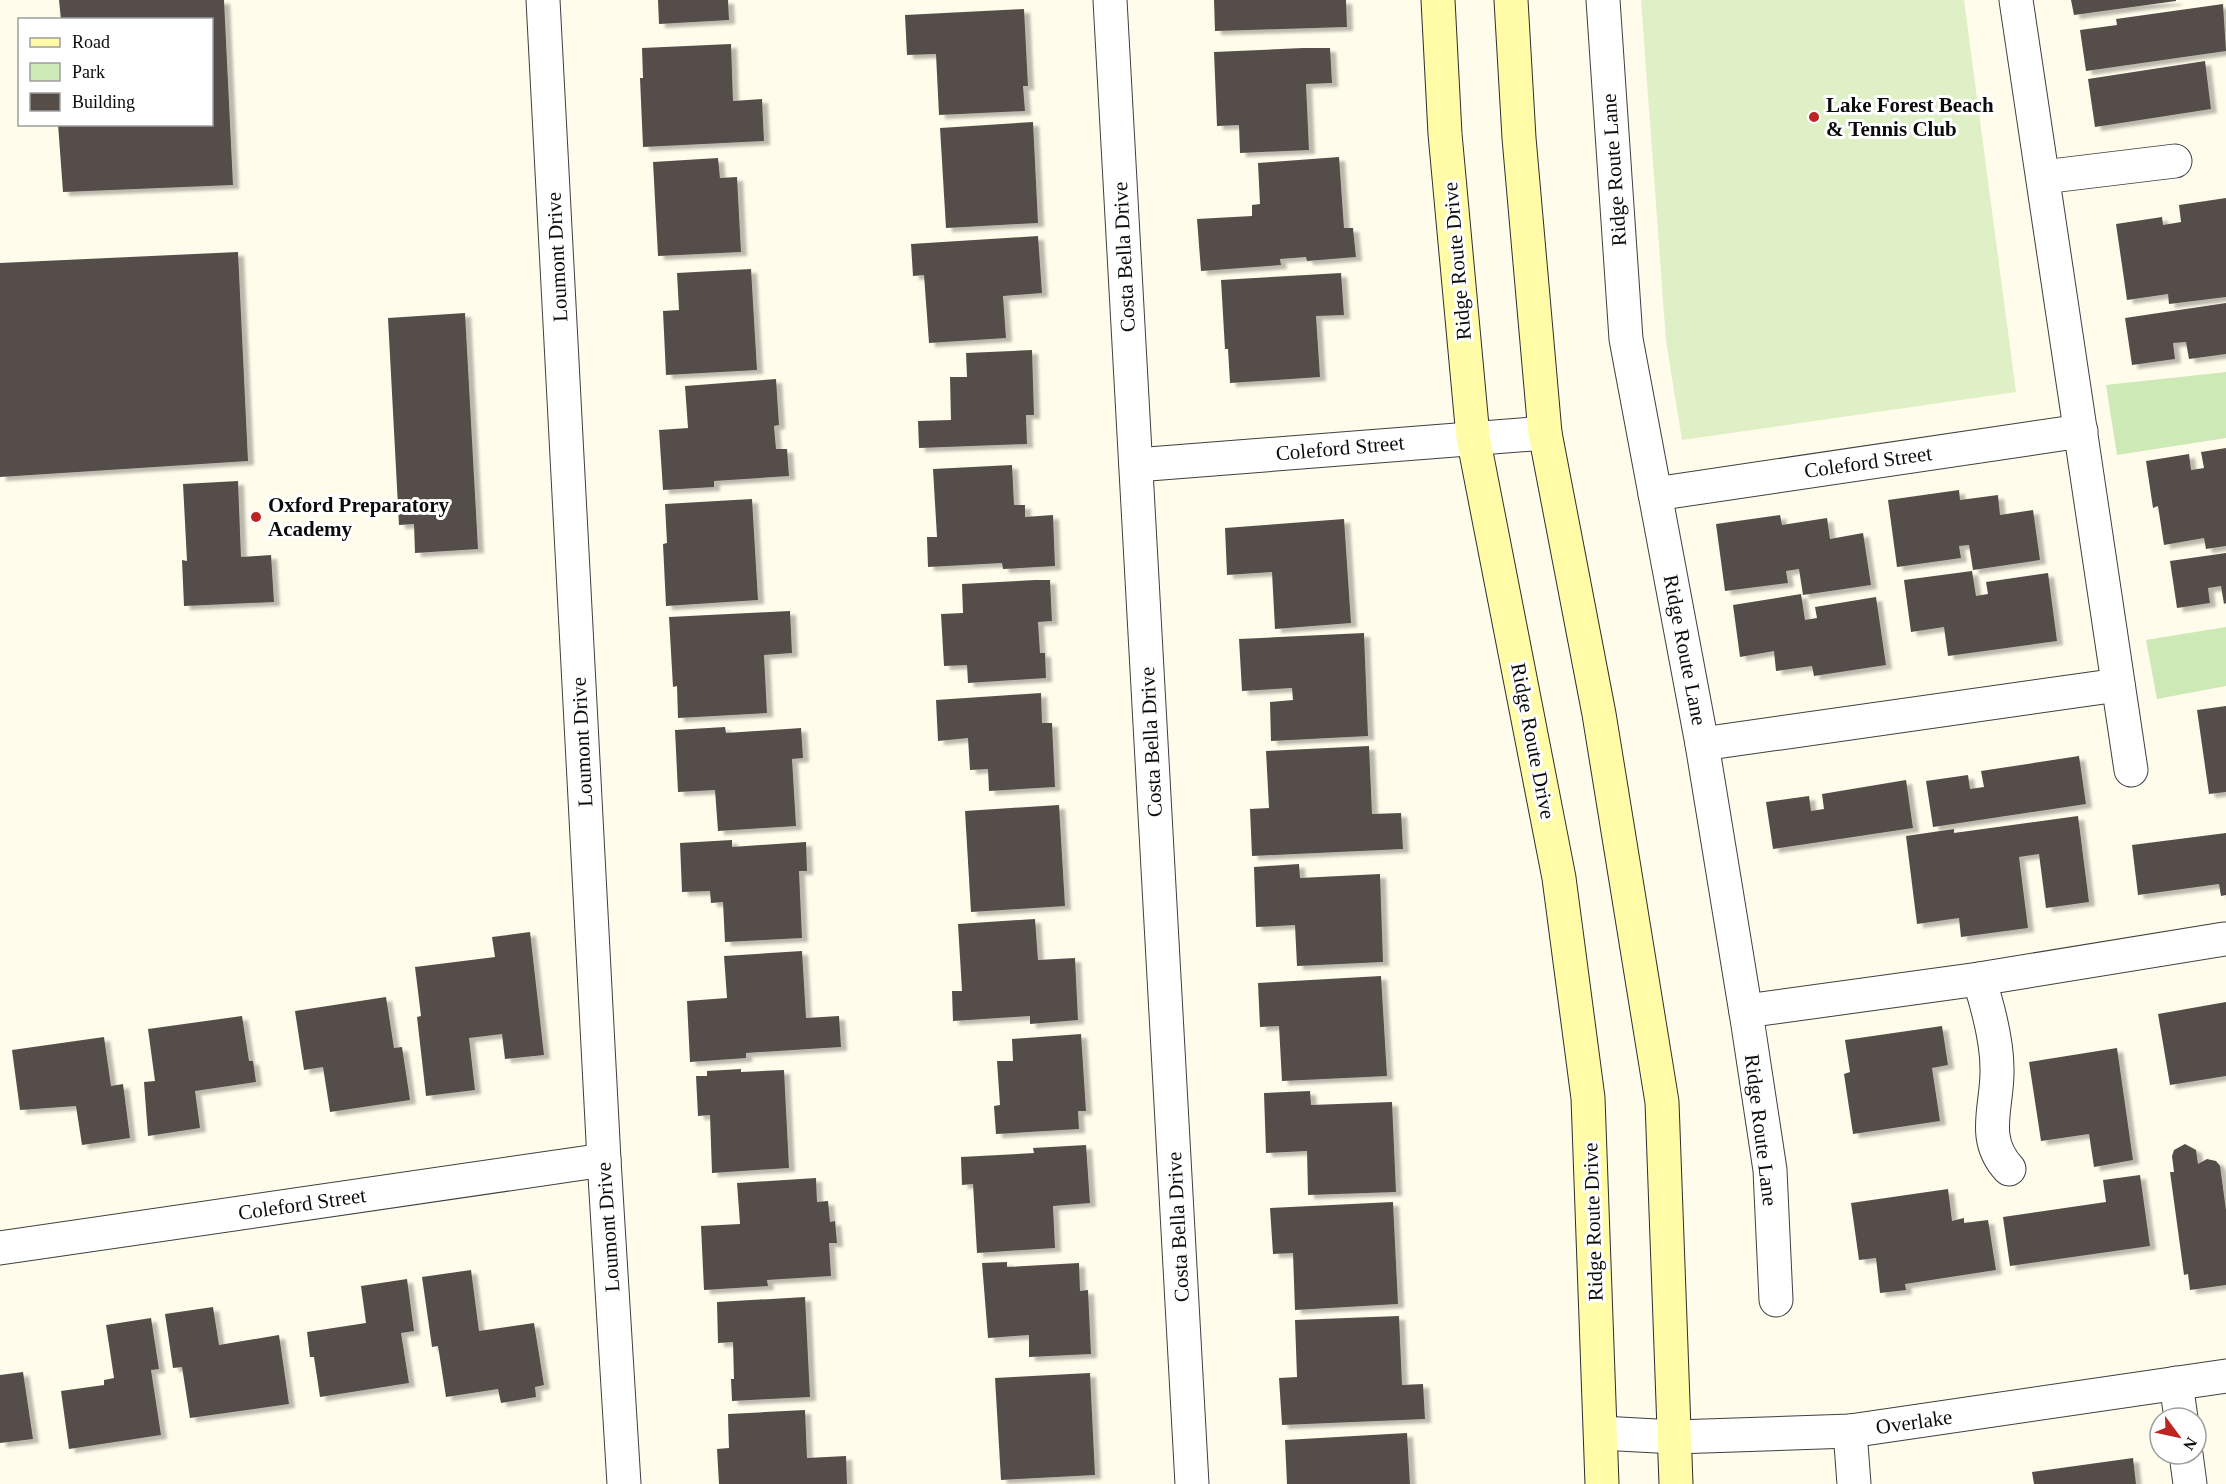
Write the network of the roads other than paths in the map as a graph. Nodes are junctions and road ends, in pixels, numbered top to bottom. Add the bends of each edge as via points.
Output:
1 (543, 0) edge
2 (1110, 0) edge
3 (1438, 0) edge
4 (1511, 0) edge
5 (1604, 0) edge
6 (2016, 0) edge
7 (2175, 161) dead end
8 (2043, 177) junction
9 (2081, 431) junction
10 (1545, 433) junction
11 (1473, 437) junction
12 (1136, 465) junction
13 (1655, 494) junction
14 (2118, 685) junction
15 (1702, 744) junction
16 (2131, 770) dead end
17 (2224, 939) dead end
18 (1979, 979) junction
19 (1746, 1011) junction
20 (604, 1160) junction
21 (2009, 1169) dead end
22 (0, 1248) edge
23 (1776, 1300) dead end
24 (2226, 1376) edge
25 (2176, 1383) junction
26 (2179, 1406) edge
27 (1850, 1431) junction
28 (1600, 1433) junction
29 (1675, 1437) junction
30 (2188, 1466) edge
31 (624, 1484) edge
32 (1192, 1484) edge
33 (1602, 1484) edge
34 (1676, 1484) edge
35 (1854, 1484) edge
36 (2190, 1484) edge

1 - 20 street, Loumont Drive
2 - 12 street, Costa Bella Drive
3 - 11 main road, Ridge Route Drive via 1445,134
4 - 10 main road
5 - 13 street, Ridge Route Lane via 1626,339
6 - 8 street
7 - 8 street
8 - 9 street
9 - 13 street, Coleford Street
9 - 14 street
10 - 11 street, Coleford Street
10 - 29 main road via 1599,714 1662,1102
11 - 12 street, Coleford Street
11 - 28 main road, Ridge Route Drive via 1559,878 1588,1098
12 - 32 street, Costa Bella Drive
13 - 15 street, Ridge Route Lane
14 - 15 street
14 - 16 street
15 - 19 street, Ridge Route Lane
17 - 18 street
18 - 19 street
18 - 21 street via 1997,1068 1992,1144
19 - 23 street, Ridge Route Lane via 1770,1170
20 - 22 street, Coleford Street
20 - 31 street, Loumont Drive
24 - 25 street, Overlake
25 - 26 street
25 - 27 street, Overlake
27 - 29 street, Overlake
27 - 35 street
28 - 29 street, Overlake
28 - 33 main road, Ridge Route Drive
29 - 34 main road
30 - 36 street

